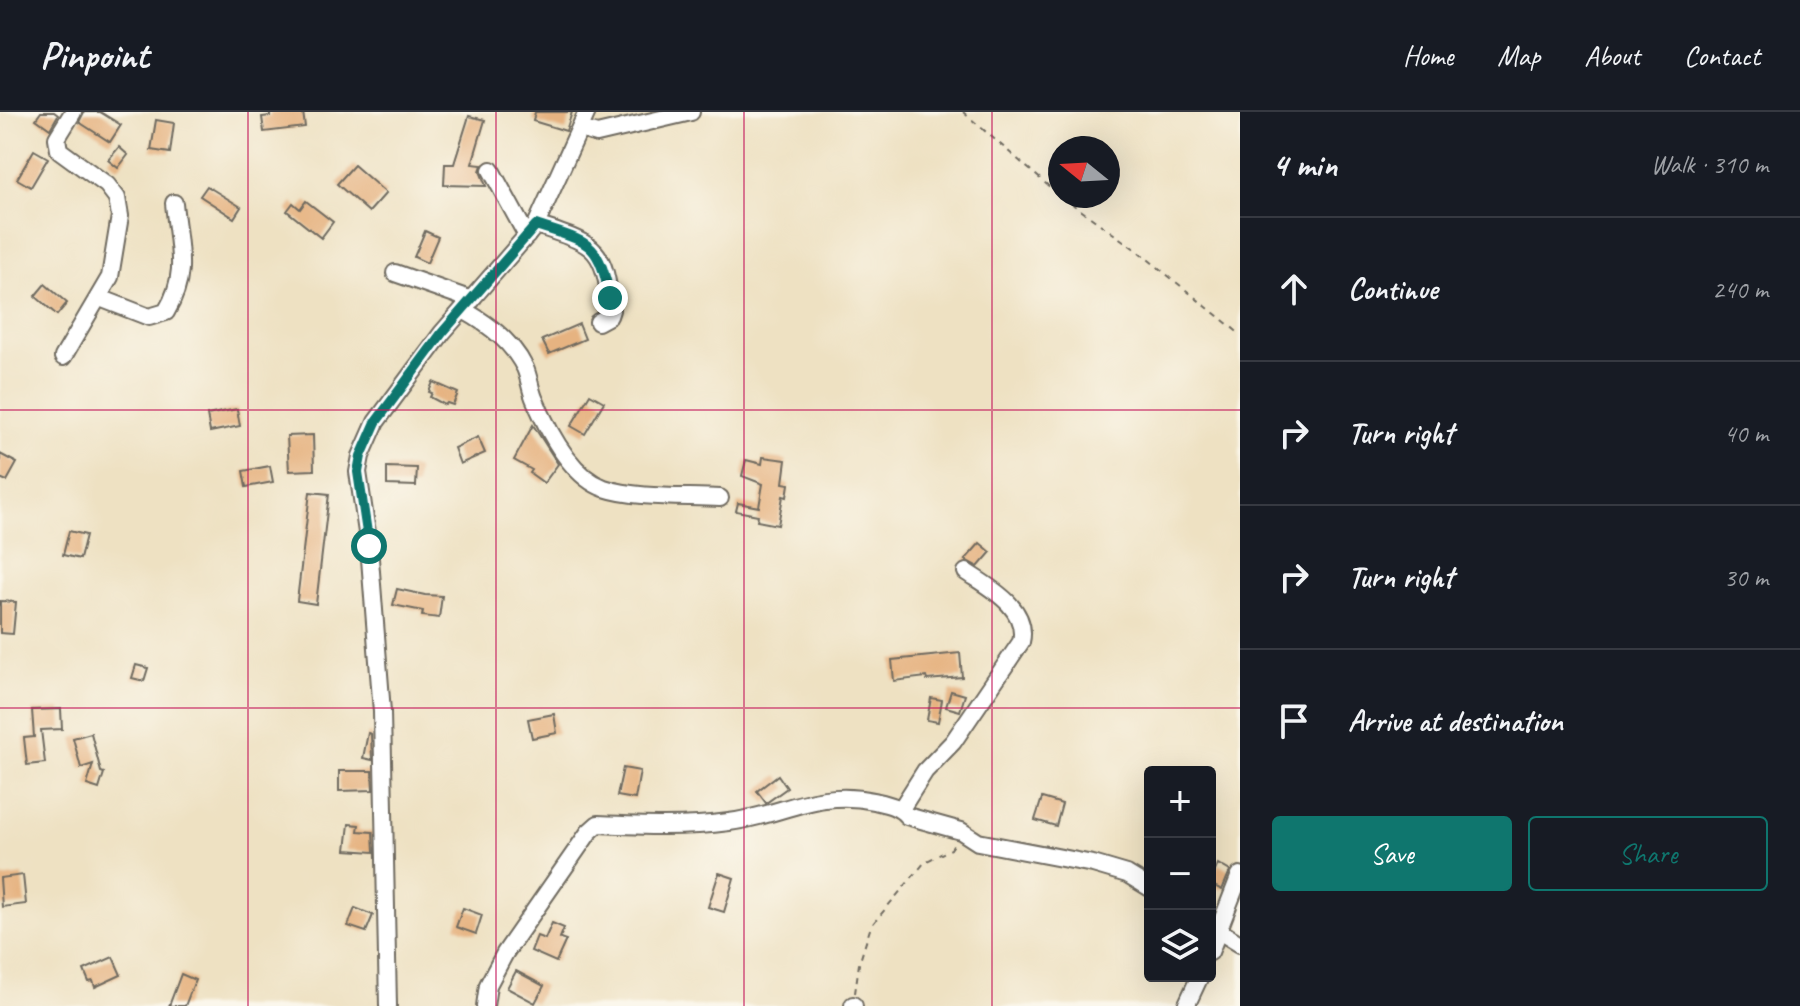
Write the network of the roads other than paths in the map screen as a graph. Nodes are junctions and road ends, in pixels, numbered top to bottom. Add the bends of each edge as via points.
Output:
1 (73, 112) edge
2 (587, 112) edge
3 (691, 112) edge
4 (580, 129) junction
5 (491, 170) dead end
6 (174, 203) dead end
7 (532, 230) junction
8 (395, 273) dead end
9 (100, 298) junction
10 (468, 305) junction
11 (598, 322) dead end
12 (63, 357) dead end
13 (720, 498) dead end
14 (966, 572) dead end
15 (901, 809) junction
16 (1240, 875) edge
17 (1144, 884) edge
18 (1216, 924) edge
19 (1216, 929) edge
20 (1240, 944) edge
21 (1197, 982) edge
22 (388, 1006) edge
23 (485, 1006) edge
24 (1186, 1006) edge

1 - 9 street via 57,138 59,150 107,185 117,198 120,216 110,277
2 - 4 street
3 - 4 street via 597,134
4 - 7 street
5 - 7 street
6 - 9 street via 182,278 166,312 149,317
7 - 10 street
7 - 11 street via 593,246 603,265 611,310
8 - 10 street
9 - 12 street
10 - 13 street via 525,368 547,425 580,471 602,487 629,493
10 - 22 street via 376,422 358,472 382,712
14 - 15 street via 1019,615 1021,642
15 - 17 street via 907,816 961,831 978,842 1093,864
15 - 23 street via 856,797 829,797 730,822 598,824 505,953 488,985
16 - 18 street
19 - 20 street
21 - 24 street

